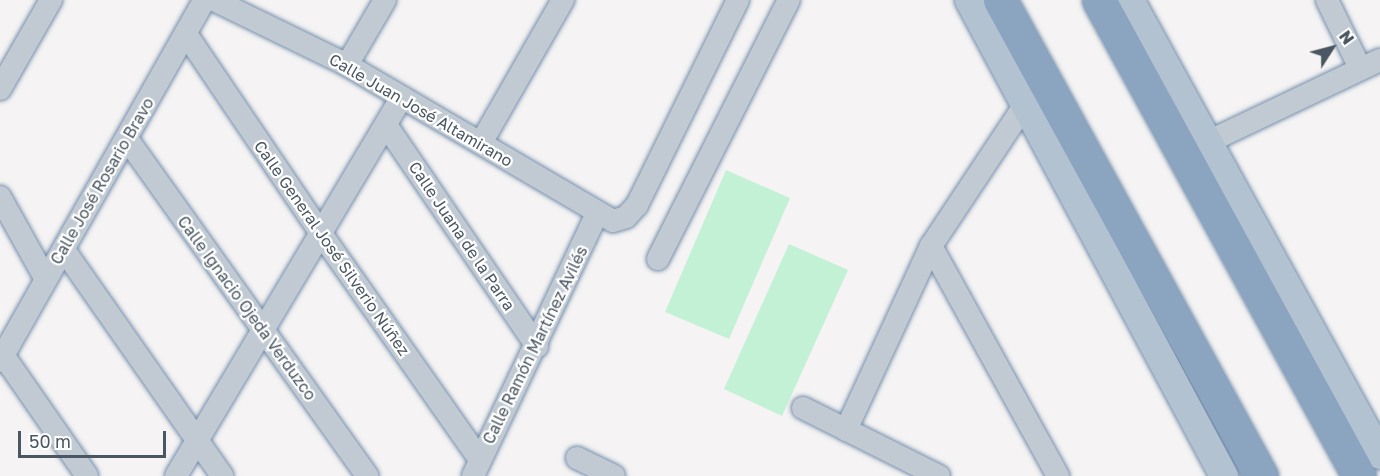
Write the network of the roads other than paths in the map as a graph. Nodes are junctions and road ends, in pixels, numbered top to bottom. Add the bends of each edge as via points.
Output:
1 (51, 0) edge
2 (204, 0) edge
3 (214, 0) edge
4 (385, 0) edge
5 (563, 0) edge
6 (738, 0) edge
7 (789, 0) edge
8 (969, 0) edge
9 (1000, 0) edge
10 (1099, 0) edge
11 (1130, 0) edge
12 (1328, 0) edge
13 (186, 34) junction
14 (1370, 64) edge
15 (346, 65) junction
16 (0, 89) edge
17 (402, 97) junction
18 (1026, 103) junction
19 (386, 125) junction
20 (127, 139) junction
21 (1208, 141) junction
22 (481, 144) junction
23 (0, 197) edge
24 (597, 214) junction
25 (322, 236) junction
26 (931, 246) junction
27 (64, 250) junction
28 (658, 259) dead end
29 (45, 279) junction
30 (264, 331) junction
31 (537, 346) junction
32 (2, 358) edge
33 (803, 408) dead end
34 (846, 430) junction
35 (197, 441) junction
36 (1380, 454) edge
37 (577, 458) dead end
38 (477, 468) edge
39 (87, 476) edge
40 (176, 476) edge
41 (222, 476) edge
42 (367, 476) edge
43 (614, 476) edge
44 (939, 476) edge
45 (1058, 476) edge
46 (1224, 476) edge
47 (1261, 476) edge
48 (1359, 476) edge

1 - 16 street
2 - 13 street, Calle José Rosario Bravo
3 - 15 street, Calle Juan José Altamirano
4 - 15 street
5 - 22 street
6 - 24 street, Calle Juan José Altamirano via 637,205 626,217 613,221
7 - 28 street
8 - 18 main road
9 - 47 highway
10 - 48 highway
11 - 21 main road
12 - 14 street
13 - 20 street, Calle José Rosario Bravo
13 - 25 street, Calle General José Silverio Núñez
14 - 21 street
15 - 17 street, Calle Juan José Altamirano
17 - 19 street
17 - 22 street, Calle Juan José Altamirano
18 - 26 street
18 - 46 main road
19 - 25 street
19 - 31 street, Calle Juana de la Parra
20 - 27 street, Calle José Rosario Bravo
20 - 30 street, Calle Ignacio Ojeda Verduzco
21 - 36 main road
22 - 24 street, Calle Juan José Altamirano
23 - 29 street
24 - 31 street, Calle Ramón Martínez Avilés
25 - 30 street
25 - 38 street, Calle General José Silverio Núñez
26 - 34 street
26 - 45 street
27 - 29 street, Calle José Rosario Bravo
27 - 35 street
29 - 32 street, Calle José Rosario Bravo
30 - 35 street
30 - 42 street, Calle Ignacio Ojeda Verduzco
31 - 38 street, Calle Ramón Martínez Avilés
32 - 39 street
33 - 34 street
34 - 44 street
35 - 40 street
35 - 41 street
37 - 43 street

